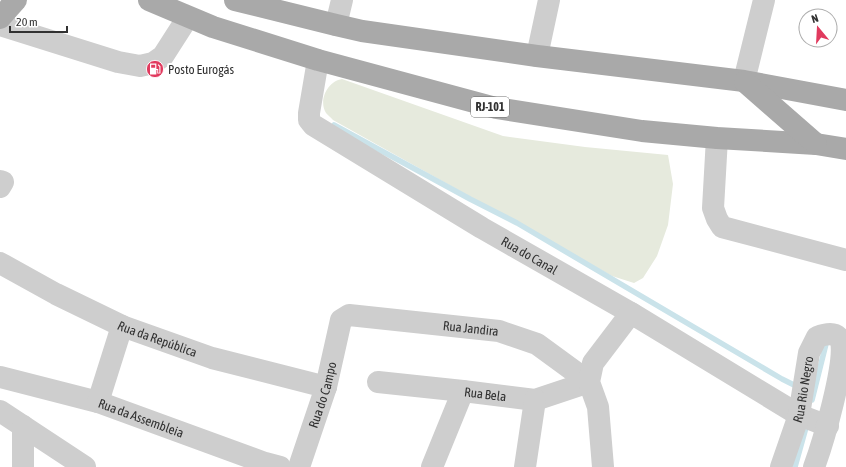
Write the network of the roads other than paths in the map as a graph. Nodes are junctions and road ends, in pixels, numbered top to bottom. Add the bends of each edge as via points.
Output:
1 (16, 0) edge
2 (149, 0) edge
3 (235, 0) edge
4 (342, 0) edge
5 (549, 0) edge
6 (764, 0) edge
7 (188, 17) junction
8 (0, 18) edge
9 (0, 25) edge
10 (336, 26) junction
11 (537, 56) junction
12 (318, 60) junction
13 (744, 81) junction
14 (846, 100) edge
15 (717, 138) junction
16 (816, 144) junction
17 (846, 149) edge
18 (846, 260) edge
19 (0, 263) edge
20 (631, 313) junction
21 (341, 320) joint
22 (122, 326) junction
23 (0, 377) edge
24 (378, 382) dead end
25 (589, 382) junction
26 (326, 387) junction
27 (463, 391) junction
28 (535, 400) junction
29 (98, 402) junction
30 (0, 411) edge
31 (810, 411) junction
32 (23, 426) junction
33 (23, 467) edge
34 (85, 467) edge
35 (280, 467) edge
36 (299, 467) edge
37 (432, 467) edge
38 (525, 467) edge
39 (603, 467) edge
40 (781, 467) edge
41 (814, 467) edge

1 - 8 main road
2 - 7 main road, RJ-101
3 - 10 main road
4 - 10 street
5 - 11 street
6 - 13 street
7 - 9 street via 163,56 153,63 140,66 118,62
7 - 12 main road, RJ-101
10 - 11 main road
11 - 13 main road
12 - 15 main road, RJ-101 via 496,108 642,131
12 - 20 street, Rua do Canal via 309,113 309,120 313,125 482,228
13 - 14 main road
13 - 16 main road
15 - 16 main road, RJ-101
15 - 18 street via 713,208 722,227
16 - 17 main road, RJ-101
19 - 22 street, Rua da República
20 - 25 street via 593,363
20 - 31 street, Rua do Canal
21 - 25 street, Rua Jandira via 348,315 499,330 537,344
21 - 26 street, Rua do Campo
22 - 26 street, Rua da República via 212,358
22 - 29 street
23 - 29 street, Rua da Assembleia
24 - 27 street, Rua Bela
25 - 28 street, Rua Bela
25 - 39 street via 598,407
26 - 36 street, Rua do Campo
27 - 28 street, Rua Bela
27 - 37 street
28 - 38 street
29 - 35 street, Rua da Assembleia
30 - 32 street
31 - 31 street, Rua Rio Negro via 809,353 817,337 834,334 840,340 842,351 840,373
31 - 40 street, Rua Rio Negro
31 - 41 street
32 - 33 street
32 - 34 street

